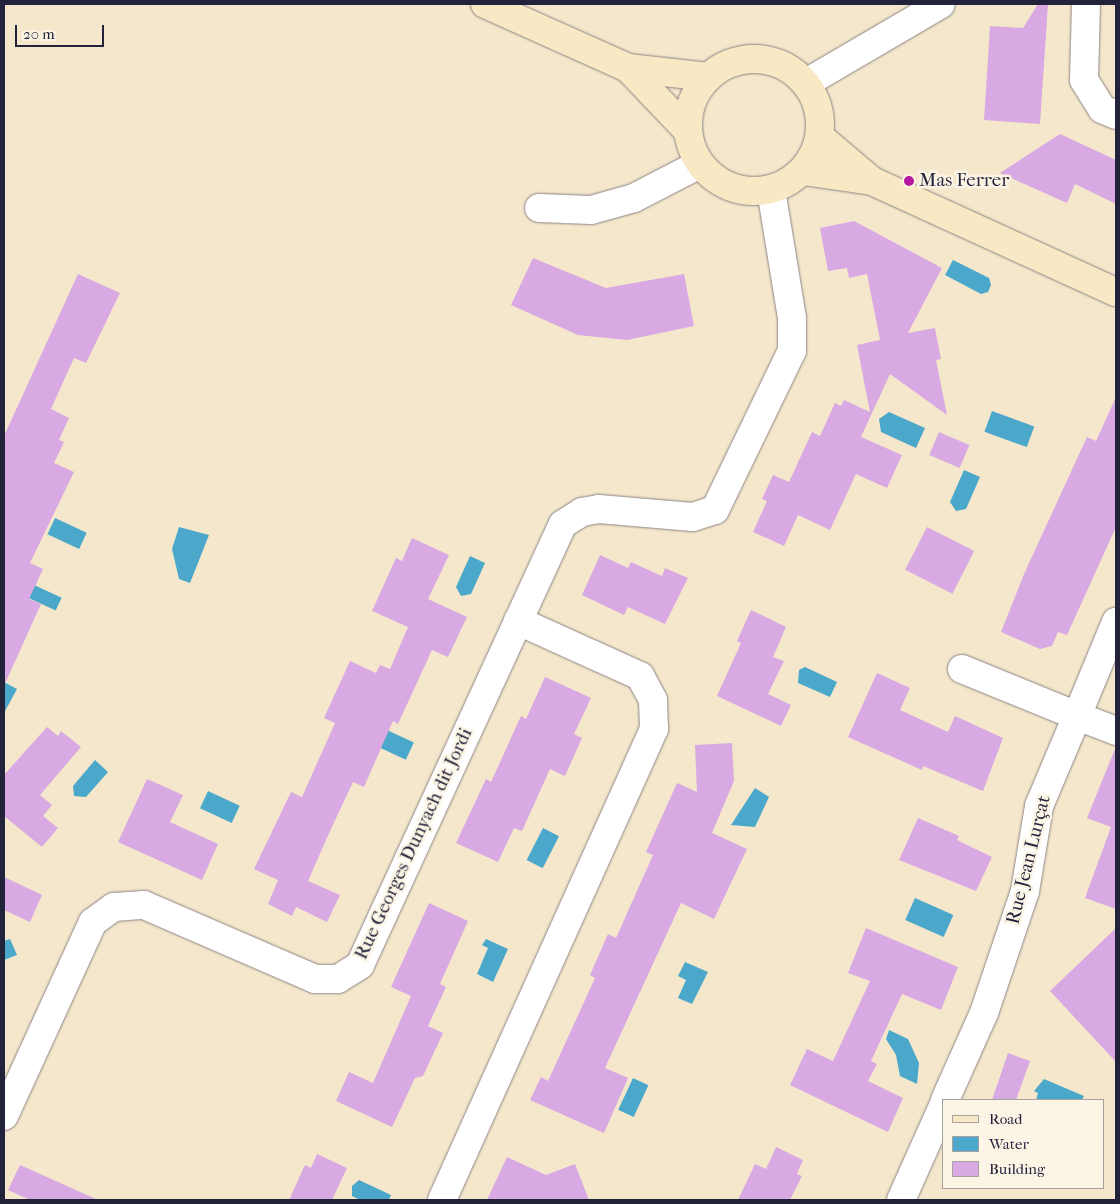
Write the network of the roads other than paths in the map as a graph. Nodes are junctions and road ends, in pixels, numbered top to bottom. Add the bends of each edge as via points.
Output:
1 (485, 4) edge
2 (941, 4) edge
3 (1086, 4) edge
4 (628, 68) junction
5 (708, 77) junction
6 (806, 83) junction
7 (1116, 115) edge
8 (687, 130) junction
9 (820, 137) junction
10 (700, 164) junction
11 (803, 170) junction
12 (872, 181) junction
13 (771, 190) junction
14 (539, 208) dead end
15 (1116, 292) edge
16 (518, 621) junction
17 (1116, 622) edge
18 (962, 668) dead end
19 (1076, 716) junction
20 (1116, 731) edge
21 (946, 1099) edge
22 (942, 1108) edge
23 (4, 1116) edge
24 (442, 1200) edge
25 (901, 1200) edge

1 - 4 street
2 - 6 street
3 - 7 street via 1084,80 1102,109
4 - 5 street
4 - 8 street
5 - 6 street via 726,64 747,58 769,60
5 - 8 street via 692,102
6 - 9 street via 816,100
8 - 10 street
9 - 11 street
9 - 12 street
10 - 13 street via 714,179 731,188 751,192
10 - 14 street via 634,198 591,210
11 - 12 street
11 - 13 street
12 - 15 street
13 - 16 street, Rue Georges Dunyach dit Jordi via 792,318 792,351 716,510 693,517 599,509 582,512 563,524
16 - 23 street, Rue Georges Dunyach dit Jordi via 360,965 338,979 314,978 144,905 114,907 93,922
16 - 24 street via 640,676 653,700 654,729
17 - 19 street, Rue Jean Lurçat
18 - 19 street
19 - 20 street
19 - 21 street, Rue Jean Lurçat via 1039,806 1025,891 984,1013
22 - 25 street

